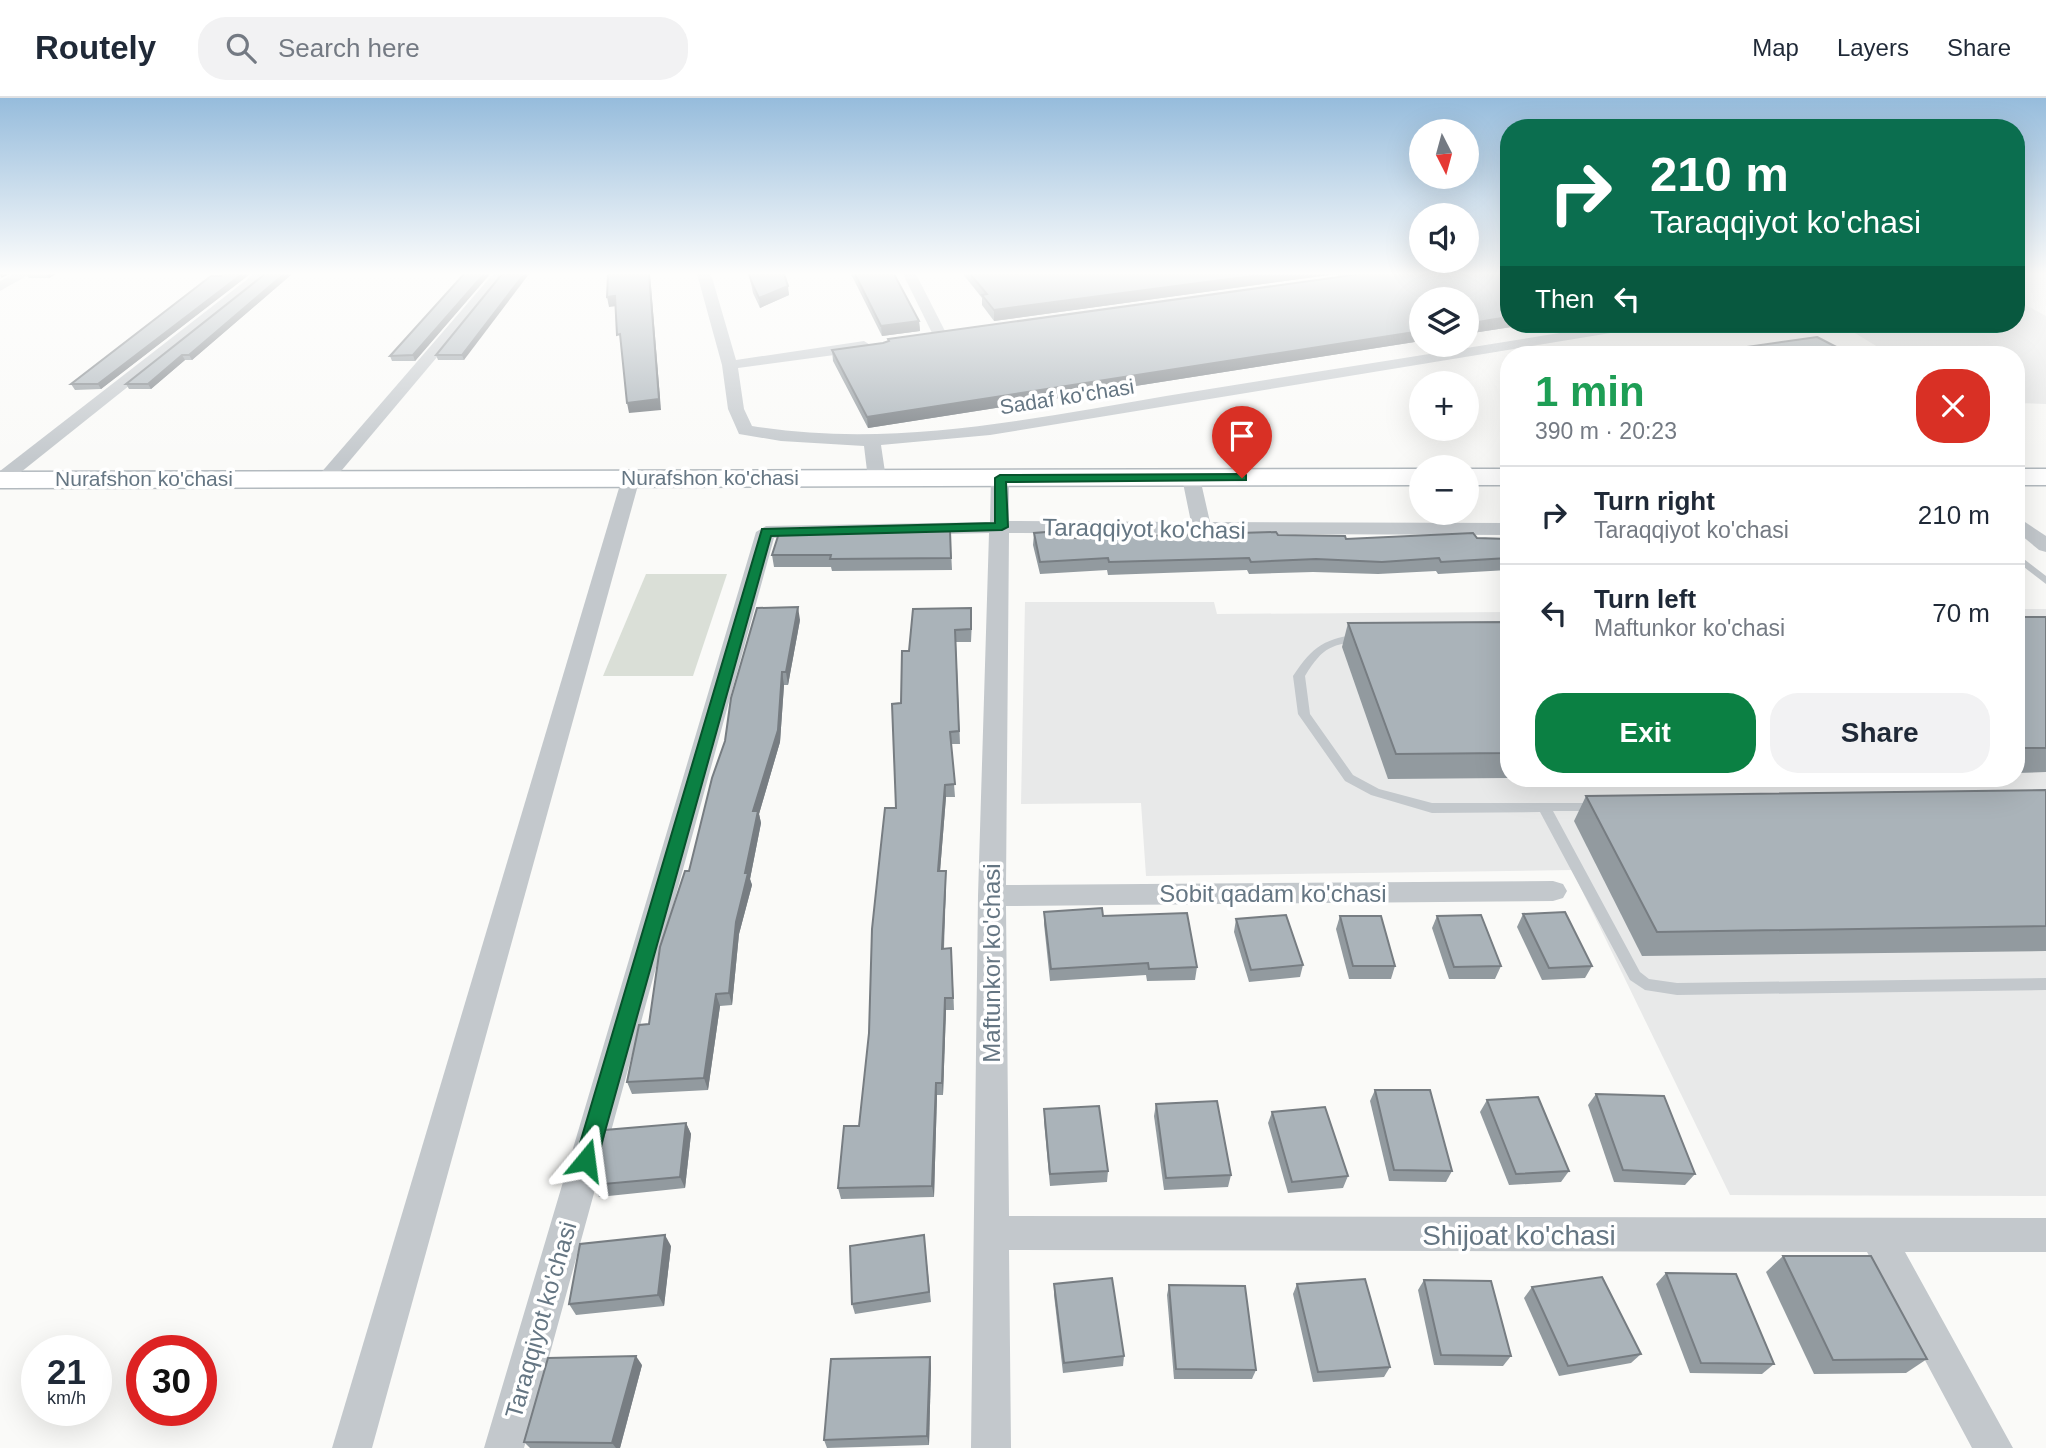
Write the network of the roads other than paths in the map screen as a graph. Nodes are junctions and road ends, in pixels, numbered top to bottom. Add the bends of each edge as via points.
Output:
1 (182, 337) edge
2 (448, 337) edge
3 (722, 337) edge
4 (1561, 337) edge
5 (874, 344) edge
6 (1506, 346) edge
7 (1500, 347) edge
8 (730, 365) junction
9 (872, 441) junction
10 (1409, 477) edge
11 (1479, 477) edge
12 (1500, 477) edge
13 (2025, 477) edge
14 (2046, 477) edge
15 (631, 478) junction
16 (1000, 478) junction
17 (1191, 478) junction
18 (325, 479) junction
19 (877, 479) junction
20 (0, 480) edge
21 (2025, 525) edge
22 (1002, 527) junction
23 (2046, 527) edge
24 (1500, 529) edge
25 (1202, 530) junction
26 (2025, 530) edge
27 (2046, 546) edge
28 (2025, 564) edge
29 (2046, 581) edge
30 (1370, 636) edge
31 (1613, 806) edge
32 (1544, 807) junction
33 (1553, 891) dead end
34 (992, 896) junction
35 (2046, 984) edge
36 (991, 1233) junction
37 (1877, 1236) junction
38 (2046, 1236) edge
39 (352, 1448) edge
40 (504, 1448) edge
41 (991, 1448) edge
42 (1993, 1448) edge

1 - 20 street
2 - 18 street
3 - 8 street
4 - 6 street, Sadaf ko'chasi
5 - 8 street
7 - 9 street, Sadaf ko'chasi via 1003,428
8 - 9 street, Sadaf ko'chasi via 736,409 745,430
9 - 19 street
10 - 17 street, Nurafshon ko'chasi
11 - 12 street
13 - 14 street
15 - 18 street, Nurafshon ko'chasi
15 - 19 street, Nurafshon ko'chasi
15 - 39 street
16 - 17 street, Nurafshon ko'chasi
16 - 19 street, Nurafshon ko'chasi
16 - 22 street, Maftunkor ko'chasi
17 - 25 street
18 - 20 street, Nurafshon ko'chasi
21 - 23 street
22 - 25 street, Taraqqiyot ko'chasi
22 - 34 street, Maftunkor ko'chasi
22 - 40 street, Taraqqiyot ko'chasi via 766,532
24 - 25 street, Taraqqiyot ko'chasi
26 - 27 street
28 - 29 lane
30 - 32 lane via 1332,640 1313,654 1299,676 1304,714 1349,778 1384,795 1432,808
31 - 32 lane
32 - 35 lane via 1635,976 1645,984 1677,989
33 - 34 street, Sobit qadam ko'chasi
34 - 36 street, Maftunkor ko'chasi
36 - 37 street, Shijoat ko'chasi
36 - 41 street, Maftunkor ko'chasi
37 - 38 street, Shijoat ko'chasi
37 - 42 street

